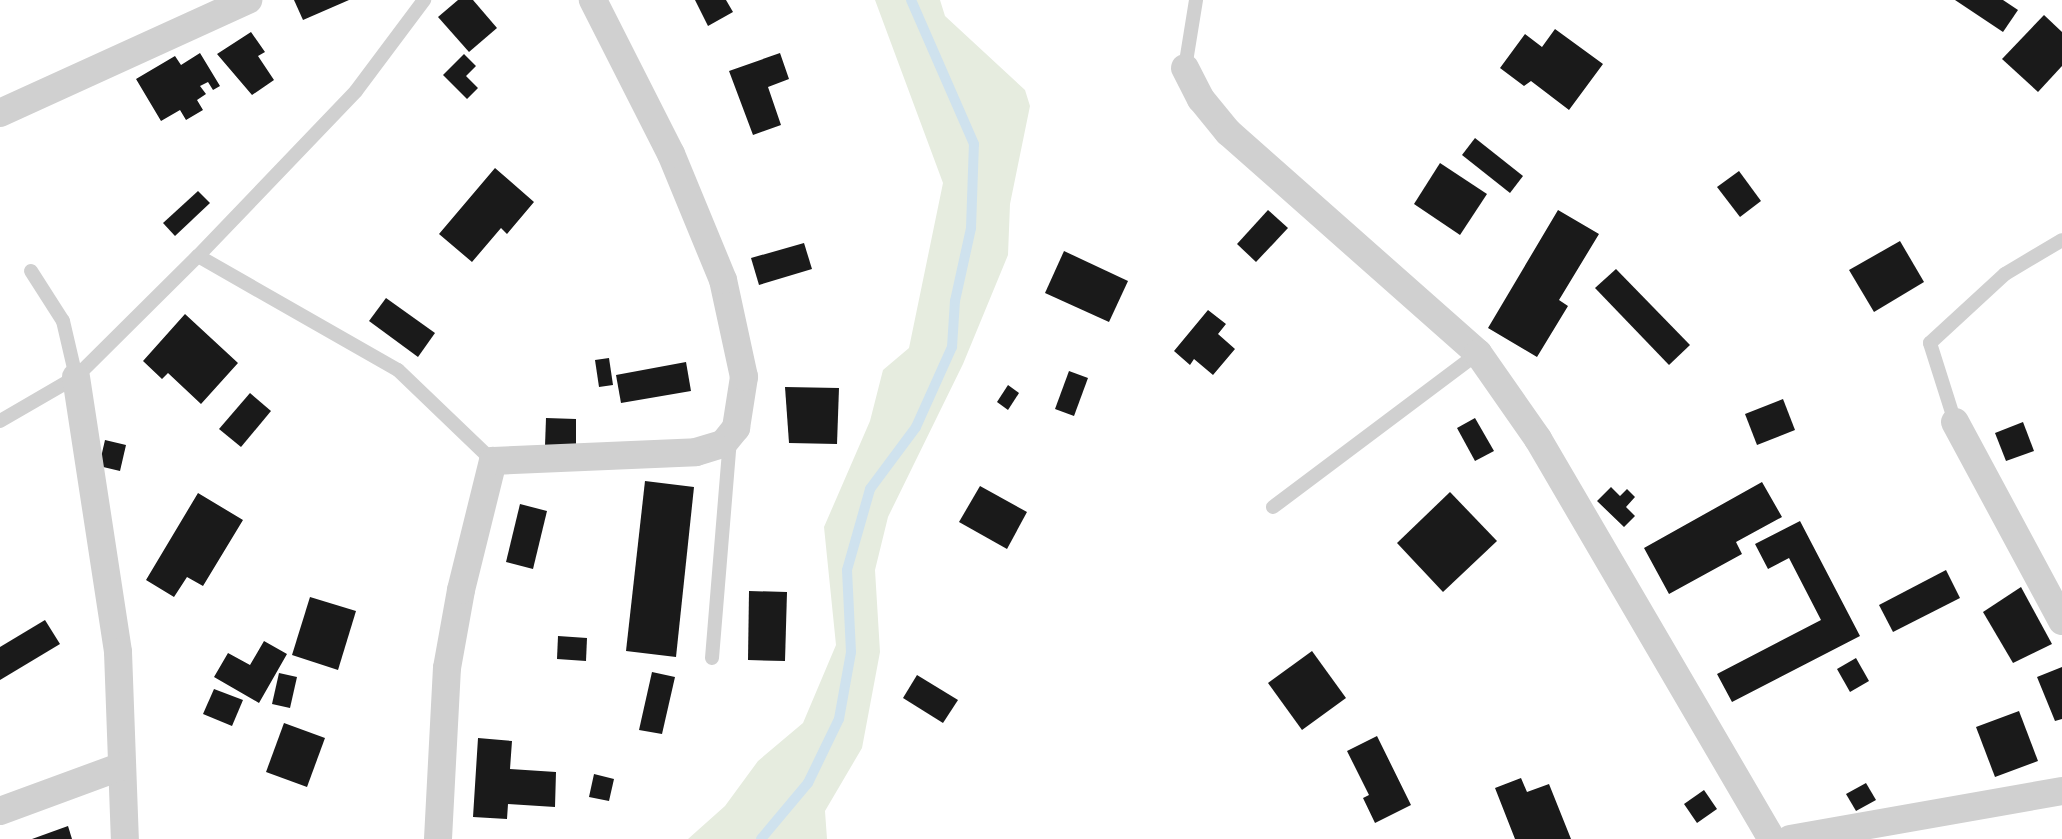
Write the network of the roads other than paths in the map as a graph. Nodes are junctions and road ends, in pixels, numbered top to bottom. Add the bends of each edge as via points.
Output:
1 (248, 0) edge
2 (424, 0) edge
3 (593, 0) edge
4 (1196, 0) edge
5 (1185, 68) joint
6 (0, 113) edge
7 (2062, 240) edge
8 (198, 256) junction
9 (31, 271) dead end
10 (1478, 353) junction
11 (76, 377) junction
12 (0, 421) edge
13 (1955, 422) joint
14 (731, 435) junction
15 (493, 461) junction
16 (1273, 507) dead end
17 (2062, 621) edge
18 (712, 658) dead end
19 (122, 766) junction
20 (2062, 791) edge
21 (0, 811) edge
22 (125, 839) edge
23 (438, 839) edge
24 (1772, 839) edge
25 (1790, 839) edge

1 - 6 street
2 - 8 lane via 356,91
3 - 14 street via 671,154 723,280 744,377
4 - 5 lane
5 - 10 street via 1200,99 1228,132
7 - 13 lane via 2005,274 1930,342
8 - 11 lane
8 - 15 lane via 398,370
9 - 11 lane via 63,321
10 - 16 lane
10 - 24 street via 1538,439
11 - 12 lane
11 - 19 street via 118,652
13 - 17 street
14 - 15 street via 723,444 696,452
14 - 18 lane
15 - 23 street via 447,668
19 - 21 street
19 - 22 street
20 - 25 street

